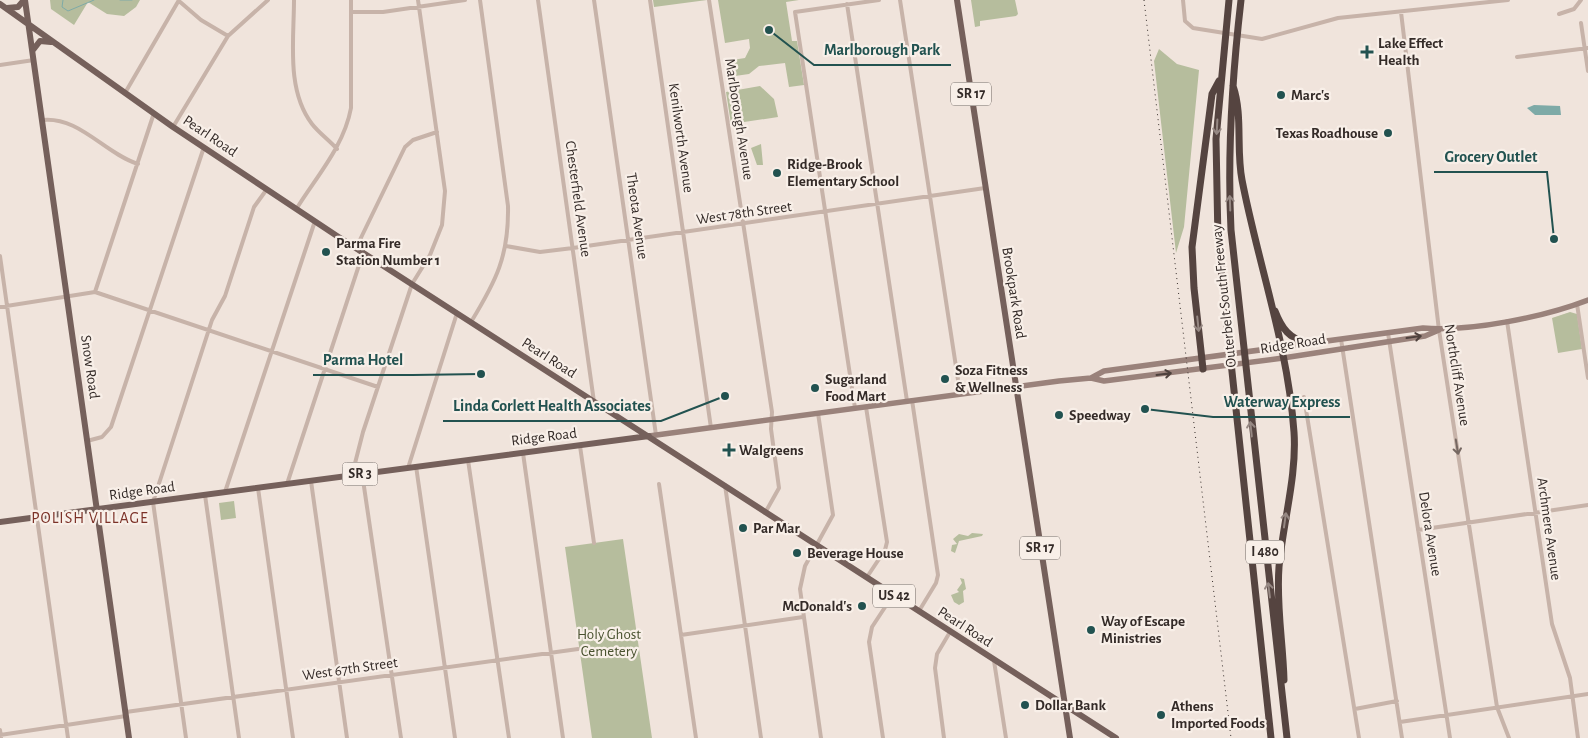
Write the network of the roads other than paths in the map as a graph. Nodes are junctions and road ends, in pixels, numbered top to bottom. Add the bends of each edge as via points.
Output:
1 (24, 0) edge
2 (268, 0) edge
3 (294, 0) edge
4 (351, 0) edge
5 (418, 0) edge
6 (466, 0) edge
7 (480, 0) edge
8 (538, 0) edge
9 (594, 0) edge
10 (650, 0) edge
11 (709, 0) edge
12 (879, 0) edge
13 (900, 0) edge
14 (957, 0) edge
15 (1183, 0) edge
16 (1229, 0) edge
17 (1242, 0) edge
18 (1508, 0) edge
19 (1581, 0) edge
20 (179, 1) edge
21 (847, 4) junction
22 (2, 6) edge
23 (419, 6) junction
24 (351, 12) junction
25 (1401, 12) junction
26 (1558, 14) dead end
27 (1581, 23) dead end
28 (29, 26) junction
29 (228, 36) junction
30 (52, 42) junction
31 (1586, 48) edge
32 (32, 51) junction
33 (1518, 57) dead end
34 (34, 60) junction
35 (0, 65) edge
36 (1588, 71) edge
37 (1220, 78) junction
38 (1232, 81) junction
39 (125, 93) junction
40 (154, 113) junction
41 (42, 120) junction
42 (174, 126) junction
43 (437, 132) junction
44 (204, 146) junction
45 (337, 148) junction
46 (138, 164) junction
47 (267, 188) junction
48 (985, 188) junction
49 (930, 196) junction
50 (877, 204) junction
51 (297, 208) junction
52 (825, 212) junction
53 (315, 221) junction
54 (743, 224) junction
55 (684, 232) junction
56 (629, 240) junction
57 (506, 246) junction
58 (356, 248) junction
59 (573, 248) junction
60 (363, 253) junction
61 (0, 256) edge
62 (412, 284) junction
63 (1266, 286) junction
64 (95, 292) junction
65 (67, 297) junction
66 (1588, 300) edge
67 (1578, 304) junction
68 (7, 306) junction
69 (0, 307) edge
70 (150, 310) junction
71 (457, 313) junction
72 (1507, 321) junction
73 (471, 322) junction
74 (1439, 330) junction
75 (208, 331) junction
76 (1388, 333) junction
77 (1341, 339) junction
78 (1389, 341) junction
79 (1308, 344) junction
80 (1280, 348) junction
81 (1342, 349) junction
82 (271, 352) junction
83 (1201, 358) junction
84 (1283, 358) junction
85 (1203, 369) junction
86 (324, 371) junction
87 (1091, 378) junction
88 (1588, 378) edge
89 (378, 387) junction
90 (1016, 387) junction
91 (960, 393) junction
92 (1304, 396) dead end
93 (910, 400) junction
94 (594, 402) junction
95 (866, 407) junction
96 (855, 408) junction
97 (818, 414) junction
98 (772, 420) junction
99 (711, 428) junction
100 (652, 436) junction
101 (87, 441) junction
102 (580, 446) junction
103 (523, 452) junction
104 (468, 460) junction
105 (416, 466) junction
106 (408, 468) junction
107 (362, 473) junction
108 (352, 476) junction
109 (311, 481) junction
110 (287, 484) junction
111 (659, 484) dead end
112 (725, 484) junction
113 (258, 488) junction
114 (225, 492) junction
115 (205, 495) junction
116 (152, 502) junction
117 (1588, 505) edge
118 (96, 509) junction
119 (1535, 512) junction
120 (765, 513) junction
121 (37, 518) junction
122 (0, 522) edge
123 (1468, 522) junction
124 (1418, 530) junction
125 (594, 543) dead end
126 (816, 545) junction
127 (866, 578) junction
128 (893, 595) junction
129 (918, 611) junction
130 (804, 617) junction
131 (745, 626) junction
132 (950, 632) junction
133 (681, 635) junction
134 (578, 649) dead end
135 (551, 653) junction
136 (498, 660) junction
137 (994, 661) junction
138 (445, 667) junction
139 (392, 674) junction
140 (339, 682) junction
141 (286, 689) junction
142 (1588, 694) edge
143 (1573, 696) junction
144 (233, 697) junction
145 (1397, 701) junction
146 (181, 704) junction
147 (1065, 705) junction
148 (1497, 707) junction
149 (1355, 709) junction
150 (126, 714) junction
151 (1446, 715) junction
152 (1400, 722) junction
153 (66, 724) junction
154 (1285, 725) junction
155 (0, 734) edge
156 (68, 738) edge
157 (129, 738) edge
158 (186, 738) edge
159 (239, 738) edge
160 (293, 738) edge
161 (347, 738) edge
162 (401, 738) edge
163 (455, 738) edge
164 (509, 738) edge
165 (563, 738) edge
166 (696, 738) edge
167 (761, 738) edge
168 (821, 738) edge
169 (883, 738) edge
170 (944, 738) edge
171 (1006, 738) edge
172 (1070, 738) edge
173 (1116, 738) edge
174 (1271, 738) edge
175 (1287, 738) edge
176 (1359, 738) edge
177 (1402, 738) edge
178 (1450, 738) edge
179 (1509, 738) edge
180 (1578, 738) edge

1 - 22 main road via 16,8
1 - 28 main road, Snow Road
2 - 29 street
3 - 45 street via 297,93 312,125
4 - 24 street
5 - 23 street
6 - 23 street
7 - 57 street via 508,206
8 - 59 street, Chesterfield Avenue
9 - 56 street, Theota Avenue
10 - 55 street, Kenilworth Avenue
11 - 54 street, Marlborough Avenue
12 - 21 street
13 - 49 street
14 - 48 main road, Brookpark Road / SR 17
15 - 25 street via 1187,24 1193,28 1254,38 1278,36 1338,18
16 - 37 highway, Outerbelt South Freeway / I 480
17 - 38 highway, Outerbelt South Freeway / I 480
18 - 25 street
19 - 26 street via 1574,10
20 - 29 street via 201,20
20 - 39 street
21 - 50 street
21 - 52 street via 795,12
22 - 28 main road, Pearl Road / US 42
23 - 24 street via 382,12
23 - 43 street
24 - 45 street via 351,108
25 - 74 street, Northcliff Avenue
27 - 31 street
28 - 30 main road, Pearl Road / US 42
28 - 32 main road, Snow Road
29 - 42 street
30 - 32 main road via 40,41
30 - 39 main road, Pearl Road / US 42
31 - 33 street
31 - 36 street
32 - 34 main road, Snow Road
34 - 35 street
34 - 41 main road, Snow Road
37 -> 83 highway via 1212,94 1192,247
37 -> 174 highway, Outerbelt South Freeway / I 480 via 1216,205
38 - 63 highway via 1238,100 1240,172
154 -> 38 highway, Outerbelt South Freeway / I 480 via 1229,202
39 - 40 main road, Pearl Road / US 42
40 - 42 main road, Pearl Road / US 42
40 - 46 street
41 - 46 street via 65,121 114,153
41 - 65 main road, Snow Road
42 - 44 main road, Pearl Road / US 42
43 - 58 street via 413,140 406,147
43 - 62 street via 445,191 442,225 430,255
44 - 47 main road, Pearl Road / US 42
44 - 70 street
45 - 51 street
46 - 64 street
47 - 51 main road, Pearl Road / US 42
47 - 75 street via 254,207 225,296
48 - 49 street, West 78th Street
48 - 90 main road, Brookpark Road / SR 17
49 - 50 street, West 78th Street
49 - 91 street
50 - 52 street, West 78th Street
50 - 93 street
51 - 53 main road, Pearl Road / US 42
52 - 54 street, West 78th Street
52 - 96 street
53 - 58 main road, Pearl Road / US 42
53 - 82 street
54 - 55 street, West 78th Street
54 - 98 street, Marlborough Avenue
55 - 56 street, West 78th Street
55 - 99 street, Kenilworth Avenue
56 - 59 street, West 78th Street
56 - 100 street, Theota Avenue
57 - 59 street, West 78th Street via 540,252
57 - 73 street via 494,285
58 - 60 main road, Pearl Road / US 42
59 - 94 street, Chesterfield Avenue
60 - 62 main road, Pearl Road / US 42
60 - 86 street
61 - 68 street
62 - 71 main road, Pearl Road / US 42
62 - 89 street
63 - 79 highway via 1284,329 1295,339
63 - 80 highway
64 - 65 street
64 - 70 street
65 - 68 street
65 - 101 main road, Snow Road
66 - 67 main road, Ridge Road
67 - 72 main road, Ridge Road
67 - 88 street
68 - 69 street
68 - 121 street
70 - 75 street
70 - 101 street via 111,428 102,437
71 - 73 main road, Pearl Road / US 42
71 - 106 street
72 - 74 main road, Ridge Road
72 - 119 street, Archmere Avenue
73 - 94 main road, Pearl Road / US 42
74 - 76 main road, Ridge Road via 1423,328
78 -> 74 main road, Ridge Road via 1425,336
74 -> 123 street, Northcliff Avenue
75 - 82 street
75 - 116 street
76 - 77 main road, Ridge Road
76 - 78 street, Delora Avenue
77 - 79 main road, Ridge Road
77 - 81 street
78 - 81 main road, Ridge Road
78 - 124 street, Delora Avenue
79 - 80 main road, Ridge Road
80 - 83 main road, Ridge Road
80 - 84 highway
81 - 84 main road, Ridge Road
81 - 145 street
82 - 86 street
82 - 114 street
83 - 85 highway
83 - 87 main road, Ridge Road via 1104,371
84 - 85 main road, Ridge Road
154 -> 84 highway via 1278,587 1294,440
87 -> 85 main road, Ridge Road via 1104,381
86 - 89 street
86 - 110 street
87 - 90 main road, Ridge Road
89 - 108 street
90 - 91 main road, Ridge Road
90 - 147 main road, Brookpark Road / SR 17
91 - 93 main road, Ridge Road
92 - 149 street
93 - 95 main road, Ridge Road
93 - 129 street via 938,575 936,584
94 - 100 main road, Pearl Road / US 42
95 - 96 main road, Ridge Road
95 - 127 street via 886,542 885,550
96 - 97 main road, Ridge Road
97 - 98 main road, Ridge Road
97 - 126 street via 833,515
98 - 99 main road, Ridge Road
98 - 120 street, Marlborough Avenue via 779,488
99 - 100 main road, Ridge Road
100 - 102 main road, Ridge Road / SR 3
100 - 112 main road, Pearl Road / US 42
101 - 118 main road, Snow Road
102 - 103 main road, Ridge Road / SR 3
102 - 125 street
103 - 104 main road, Ridge Road / SR 3
103 - 135 street
104 - 105 main road, Ridge Road / SR 3
104 - 136 street
105 - 106 main road, Ridge Road / SR 3
105 - 138 street
106 - 107 main road, Ridge Road / SR 3
107 - 108 main road, Ridge Road / SR 3
107 - 139 street
108 - 109 main road, Ridge Road / SR 3
109 - 110 main road, Ridge Road / SR 3
109 - 140 street
110 - 113 main road, Ridge Road / SR 3
111 - 133 street
112 - 120 main road, Pearl Road / US 42
112 - 131 street
113 - 114 main road, Ridge Road / SR 3
113 - 141 street
114 - 115 main road, Ridge Road / SR 3
115 - 116 main road, Ridge Road / SR 3
115 - 144 street
116 - 118 main road, Ridge Road / SR 3
116 - 146 street
117 - 119 street
118 - 121 main road, Ridge Road / SR 3
118 - 150 main road, Snow Road
119 - 123 street
119 - 143 street, Archmere Avenue via 1552,624
120 - 126 main road, Pearl Road / US 42
121 - 122 main road, Ridge Road / SR 3
121 - 153 street
123 - 124 street
123 - 148 street, Northcliff Avenue
124 - 151 street, Delora Avenue
126 - 127 main road, Pearl Road / US 42
126 - 130 street via 801,577
127 - 128 main road, Pearl Road / US 42
128 - 129 main road, Pearl Road / US 42
128 - 169 street via 872,627 869,642
129 - 132 main road, Pearl Road / US 42
130 - 131 street
130 - 168 street
131 - 133 street
131 - 167 street
132 - 137 main road, Pearl Road / US 42
132 - 170 street via 937,654 935,668
133 - 166 street
134 - 135 street, West 67th Street
135 - 136 street, West 67th Street
135 - 165 street
136 - 138 street, West 67th Street
136 - 164 street
137 - 147 main road, Pearl Road / US 42
137 - 171 street
138 - 139 street, West 67th Street
138 - 163 street
139 - 140 street, West 67th Street
139 - 162 street
140 - 141 street, West 67th Street
140 - 161 street
141 - 144 street, West 67th Street
141 - 160 street
142 - 143 street
143 - 148 street
143 - 180 street, Archmere Avenue
144 - 146 street, West 67th Street
144 - 159 street
145 - 149 street
145 - 152 street
146 - 150 street, West 67th Street
146 - 158 street
147 - 172 main road, Brookpark Road / SR 17
147 - 173 main road, Pearl Road / US 42
148 - 151 street
148 - 179 street, Northcliff Avenue
149 - 176 street
150 - 153 street, West 67th Street
150 - 157 main road, Snow Road
151 - 152 street
151 - 178 street, Delora Avenue
152 - 177 street
153 - 155 street, West 67th Street
153 - 156 street
154 - 175 highway, Outerbelt South Freeway / I 480

